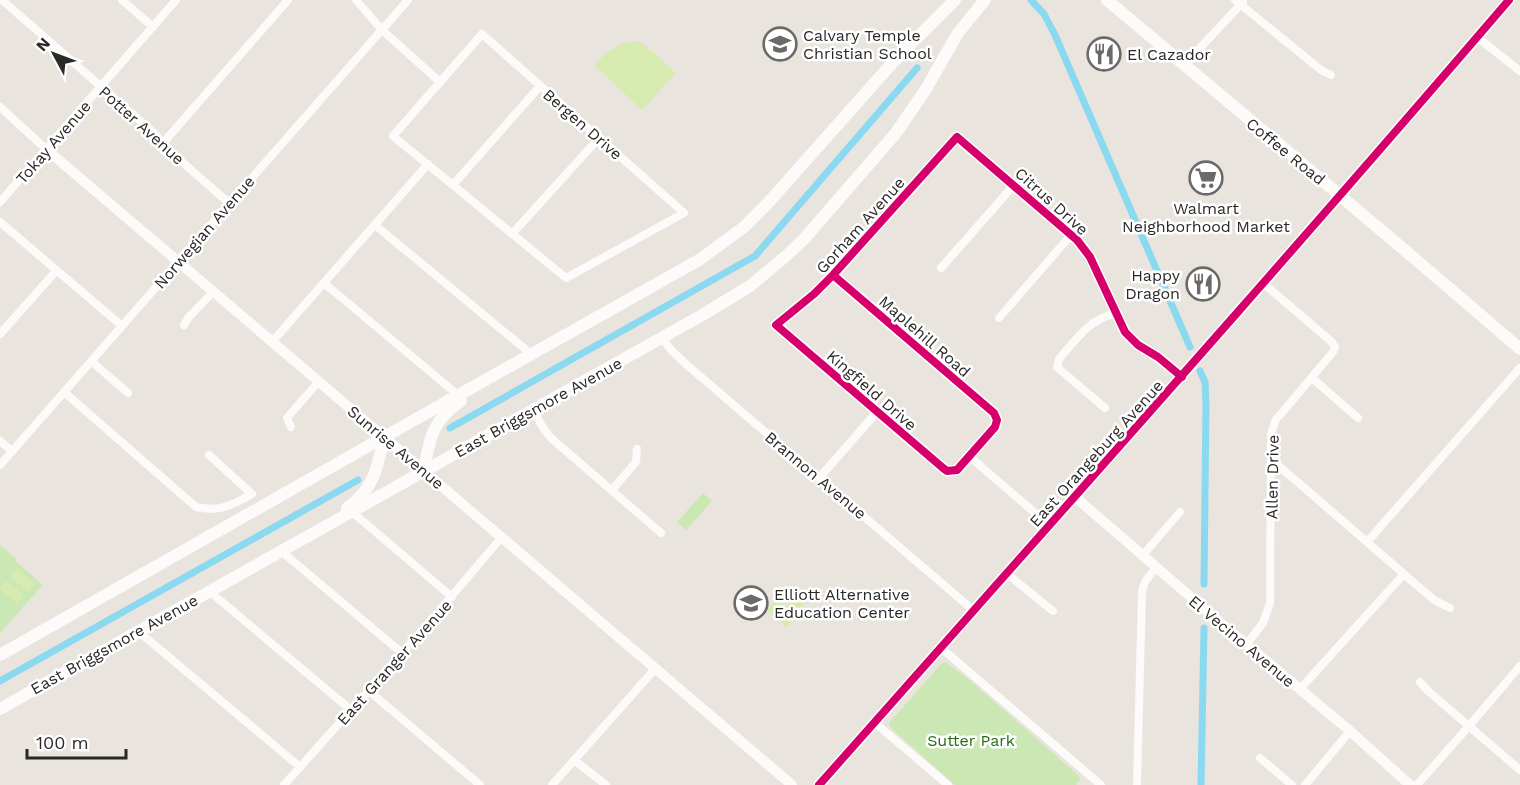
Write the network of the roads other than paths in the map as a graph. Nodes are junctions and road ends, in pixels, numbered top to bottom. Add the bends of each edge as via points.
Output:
1 (2, 0) edge
2 (122, 0) edge
3 (177, 0) edge
4 (288, 0) edge
5 (356, 0) edge
6 (408, 0) edge
7 (955, 0) edge
8 (985, 0) edge
9 (1107, 0) edge
10 (1509, 0) edge
11 (1240, 1) edge
12 (153, 27) junction
13 (382, 30) junction
14 (1477, 37) junction
15 (1184, 65) junction
16 (1520, 71) edge
17 (1331, 75) dead end
18 (440, 82) junction
19 (540, 86) junction
20 (100, 87) junction
21 (0, 107) edge
22 (957, 137) joint
23 (599, 138) junction
24 (163, 143) junction
25 (46, 149) junction
26 (428, 164) junction
27 (453, 185) junction
28 (1014, 185) junction
29 (1341, 195) junction
30 (0, 202) edge
31 (229, 202) junction
32 (0, 222) edge
33 (375, 225) junction
34 (512, 234) junction
35 (1071, 235) junction
36 (178, 262) junction
37 (941, 268) dead end
38 (57, 270) junction
39 (833, 275) junction
40 (324, 283) junction
41 (1264, 284) junction
42 (213, 292) junction
43 (1115, 314) junction
44 (999, 318) dead end
45 (183, 325) dead end
46 (776, 325) joint
47 (122, 326) junction
48 (0, 334) edge
49 (661, 338) junction
50 (272, 342) junction
51 (1520, 349) edge
52 (531, 354) junction
53 (91, 361) junction
54 (1520, 368) edge
55 (497, 373) junction
56 (1182, 377) junction
57 (1312, 378) junction
58 (319, 381) junction
59 (63, 392) junction
60 (128, 393) dead end
61 (458, 395) junction
62 (1105, 408) dead end
63 (533, 410) junction
64 (877, 412) junction
65 (1358, 418) dead end
66 (291, 427) dead end
67 (384, 437) junction
68 (0, 441) edge
69 (637, 449) dead end
70 (12, 451) junction
71 (209, 455) dead end
72 (970, 457) junction
73 (1271, 459) junction
74 (0, 465) edge
75 (423, 471) junction
76 (819, 478) junction
77 (612, 490) junction
78 (1074, 496) junction
79 (351, 511) junction
80 (1180, 512) dead end
81 (1049, 525) junction
82 (318, 530) junction
83 (661, 533) dead end
84 (502, 537) junction
85 (1367, 542) junction
86 (281, 550) junction
87 (1142, 556) junction
88 (1156, 568) junction
89 (1006, 573) junction
90 (1404, 574) junction
91 (208, 591) junction
92 (452, 597) junction
93 (1450, 608) dead end
94 (974, 610) junction
95 (1053, 611) dead end
96 (138, 631) junction
97 (1246, 645) junction
98 (940, 647) junction
99 (402, 653) junction
100 (0, 655) edge
101 (1520, 666) edge
102 (655, 669) junction
103 (1420, 682) dead end
104 (1300, 689) junction
105 (369, 691) junction
106 (0, 709) edge
107 (351, 710) junction
108 (874, 722) junction
109 (1469, 726) junction
110 (1350, 731) junction
111 (1260, 758) dead end
112 (574, 759) junction
113 (300, 768) junction
114 (1520, 770) edge
115 (1089, 781) edge
116 (284, 785) edge
117 (480, 785) edge
118 (552, 785) edge
119 (606, 785) edge
120 (792, 785) edge
121 (819, 785) edge
122 (948, 785) edge
123 (1101, 785) edge
124 (1137, 785) edge
125 (1292, 785) edge
126 (1305, 785) edge
127 (1410, 785) edge
128 (1417, 785) edge

1 - 20 street, Potter Avenue
2 - 12 street
3 - 12 street, Tokay Avenue
4 - 24 street
5 - 13 street
6 - 13 street, Norwegian Avenue
7 - 52 main road via 895,60 744,227 699,260
8 - 49 main road, East Briggsmore Avenue via 958,33 896,133 803,240 750,286
9 - 15 main road, Coffee Road
10 - 14 street, East Orangeburg Avenue
11 - 15 street
11 - 17 street
12 - 20 street, Tokay Avenue
13 - 18 street
13 - 31 street, Norwegian Avenue
14 - 16 street
14 - 29 street, East Orangeburg Avenue
15 - 29 main road, Coffee Road
18 - 19 street, Bergen Drive via 482,34
18 - 26 street via 393,136
19 - 23 street, Bergen Drive
19 - 27 street
20 - 24 street, Potter Avenue
20 - 25 street, Tokay Avenue
21 - 25 street, Sunrise Avenue
22 - 28 street, Citrus Drive
22 - 39 street, Gorham Avenue
23 - 34 street
23 - 34 street, Bergen Drive via 684,213 566,278
24 - 31 street, Potter Avenue
25 - 30 street, Tokay Avenue
25 - 36 street, Sunrise Avenue
26 - 27 street
26 - 33 street
27 - 34 street
28 - 35 street, Citrus Drive
28 - 37 street
29 - 41 street, East Orangeburg Avenue
29 - 51 main road, Coffee Road
31 - 36 street, Norwegian Avenue
32 - 38 street
33 - 40 street
33 - 52 street
35 - 43 street, Citrus Drive via 1090,257
35 - 44 street
36 - 42 street, Sunrise Avenue
36 - 47 street, Norwegian Avenue
38 - 47 street
38 - 48 street
39 - 46 street, Gorham Avenue
39 - 72 street, Maplehill Road via 994,413 995,427
40 - 50 street
40 - 61 street
41 - 56 street, East Orangeburg Avenue
41 - 57 street, Allen Drive via 1335,347
42 - 45 street
42 - 50 street, Sunrise Avenue
43 - 56 street, Citrus Drive via 1131,339
43 - 62 street via 1097,320 1059,359 1057,367
46 - 64 street, Kingfield Drive
47 - 53 street, Norwegian Avenue
49 - 63 main road, East Briggsmore Avenue
49 - 76 street, Brannon Avenue
50 - 58 street, Sunrise Avenue
52 - 55 main road
53 - 59 street, Norwegian Avenue
53 - 60 street
54 - 85 street
55 - 61 main road
55 - 75 main road via 485,388 445,414 429,440
56 - 78 street, East Orangeburg Avenue
57 - 65 street
57 - 73 street, Allen Drive via 1276,419 1271,434
58 - 66 street via 287,418
58 - 67 street, Sunrise Avenue
59 - 70 street, Norwegian Avenue
59 - 71 street via 196,507 229,507 252,494
61 - 67 main road
63 - 75 main road, East Briggsmore Avenue
63 - 77 street via 548,434
64 - 72 street, Kingfield Drive via 943,468 960,468
64 - 76 street
67 - 75 street, Sunrise Avenue
67 - 82 main road via 379,464 368,486 351,506
67 - 100 main road
68 - 70 street
69 - 77 street via 636,462
70 - 74 street, Norwegian Avenue
72 - 81 street
73 - 85 street
73 - 97 street, Allen Drive via 1270,603 1263,623
75 - 79 main road, East Briggsmore Avenue
75 - 84 street, Sunrise Avenue
76 - 94 street, Brannon Avenue
77 - 83 street
78 - 81 street, East Orangeburg Avenue
78 - 87 street, El Vecino Avenue
79 - 82 main road, East Briggsmore Avenue
79 - 92 street
80 - 87 street
81 - 89 street, East Orangeburg Avenue
82 - 86 main road, East Briggsmore Avenue
84 - 92 street, East Granger Avenue
84 - 102 street, Sunrise Avenue
85 - 90 street
86 - 91 main road, East Briggsmore Avenue
86 - 99 street
87 - 88 street, El Vecino Avenue
88 - 97 street, El Vecino Avenue
88 - 124 street via 1142,586
89 - 94 street, East Orangeburg Avenue
89 - 95 street
90 - 93 street via 1434,600
90 - 104 street
91 - 96 main road, East Briggsmore Avenue
91 - 107 street
92 - 99 street, East Granger Avenue
94 - 98 street, East Orangeburg Avenue
96 - 106 main road, East Briggsmore Avenue
96 - 113 street
97 - 104 street, El Vecino Avenue
98 - 108 street, East Orangeburg Avenue
98 - 115 street
99 - 105 street, East Granger Avenue
101 - 109 street
102 - 112 street
102 - 120 street, Sunrise Avenue
103 - 109 street
104 - 110 street, El Vecino Avenue
105 - 107 street, East Granger Avenue
105 - 117 street
107 - 113 street, East Granger Avenue
108 - 121 street, East Orangeburg Avenue
108 - 122 street
109 - 114 street
109 - 128 street
110 - 126 street
110 - 127 street, El Vecino Avenue
111 - 125 street
112 - 118 street
112 - 119 street
113 - 116 street, East Granger Avenue
115 - 123 street

